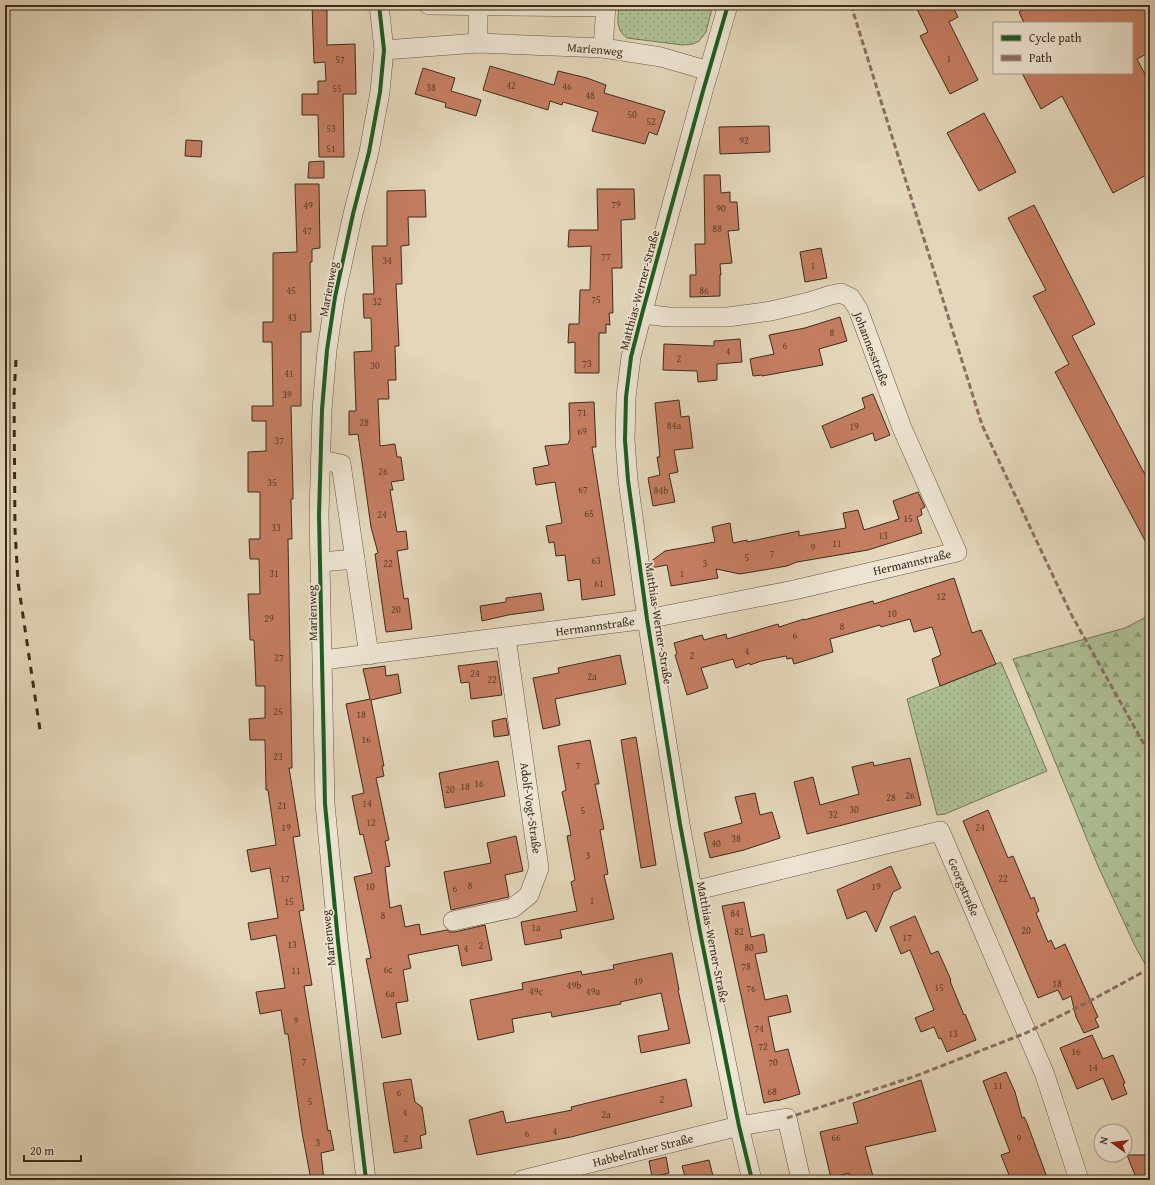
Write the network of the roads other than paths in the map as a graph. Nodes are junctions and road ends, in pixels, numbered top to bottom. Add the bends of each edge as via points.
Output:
1 (379, 5) edge
2 (429, 5) edge
3 (728, 5) edge
4 (478, 6) edge
5 (606, 6) edge
6 (478, 43) junction
7 (603, 48) junction
8 (384, 50) junction
9 (709, 71) junction
10 (642, 314) junction
11 (321, 460) junction
12 (957, 552) joint
13 (355, 559) junction
14 (321, 562) junction
15 (647, 618) junction
16 (506, 638) junction
17 (369, 655) junction
18 (323, 660) junction
19 (693, 891) junction
20 (453, 921) dead end
21 (739, 1126) junction
22 (366, 1180) edge
23 (522, 1180) edge
24 (752, 1180) edge
25 (801, 1180) edge
26 (1079, 1180) edge

1 - 8 street
2 - 4 street
3 - 9 street, Matthias-Werner-Straße
4 - 5 street
4 - 6 street
5 - 7 street
6 - 7 street, Marienweg
6 - 8 street, Marienweg
7 - 9 street, Marienweg via 661,58
8 - 11 street, Marienweg via 380,92 370,144 334,304 327,350
9 - 10 street, Matthias-Werner-Straße
10 - 12 street, Johannesstraße via 669,317 728,317 809,302 831,295 841,294 851,298 858,309 902,428
10 - 15 street, Matthias-Werner-Straße via 631,358 624,440
11 - 13 street via 342,464
11 - 14 street, Marienweg
12 - 15 street, Hermannstraße via 794,590
13 - 14 street
13 - 17 street
14 - 18 street, Marienweg
15 - 16 street, Hermannstraße
15 - 19 street, Matthias-Werner-Straße
16 - 17 street, Hermannstraße
16 - 20 street, Adolf-Vogt-Straße via 539,868 529,896 513,908
17 - 18 street, Hermannstraße
18 - 22 street, Marienweg via 325,804
19 - 21 street, Matthias-Werner-Straße
19 - 26 street, Georgstraße via 940,831 1045,1075
21 - 23 street, Habbelrather Straße
21 - 24 street, Matthias-Werner-Straße
21 - 25 street via 786,1118

